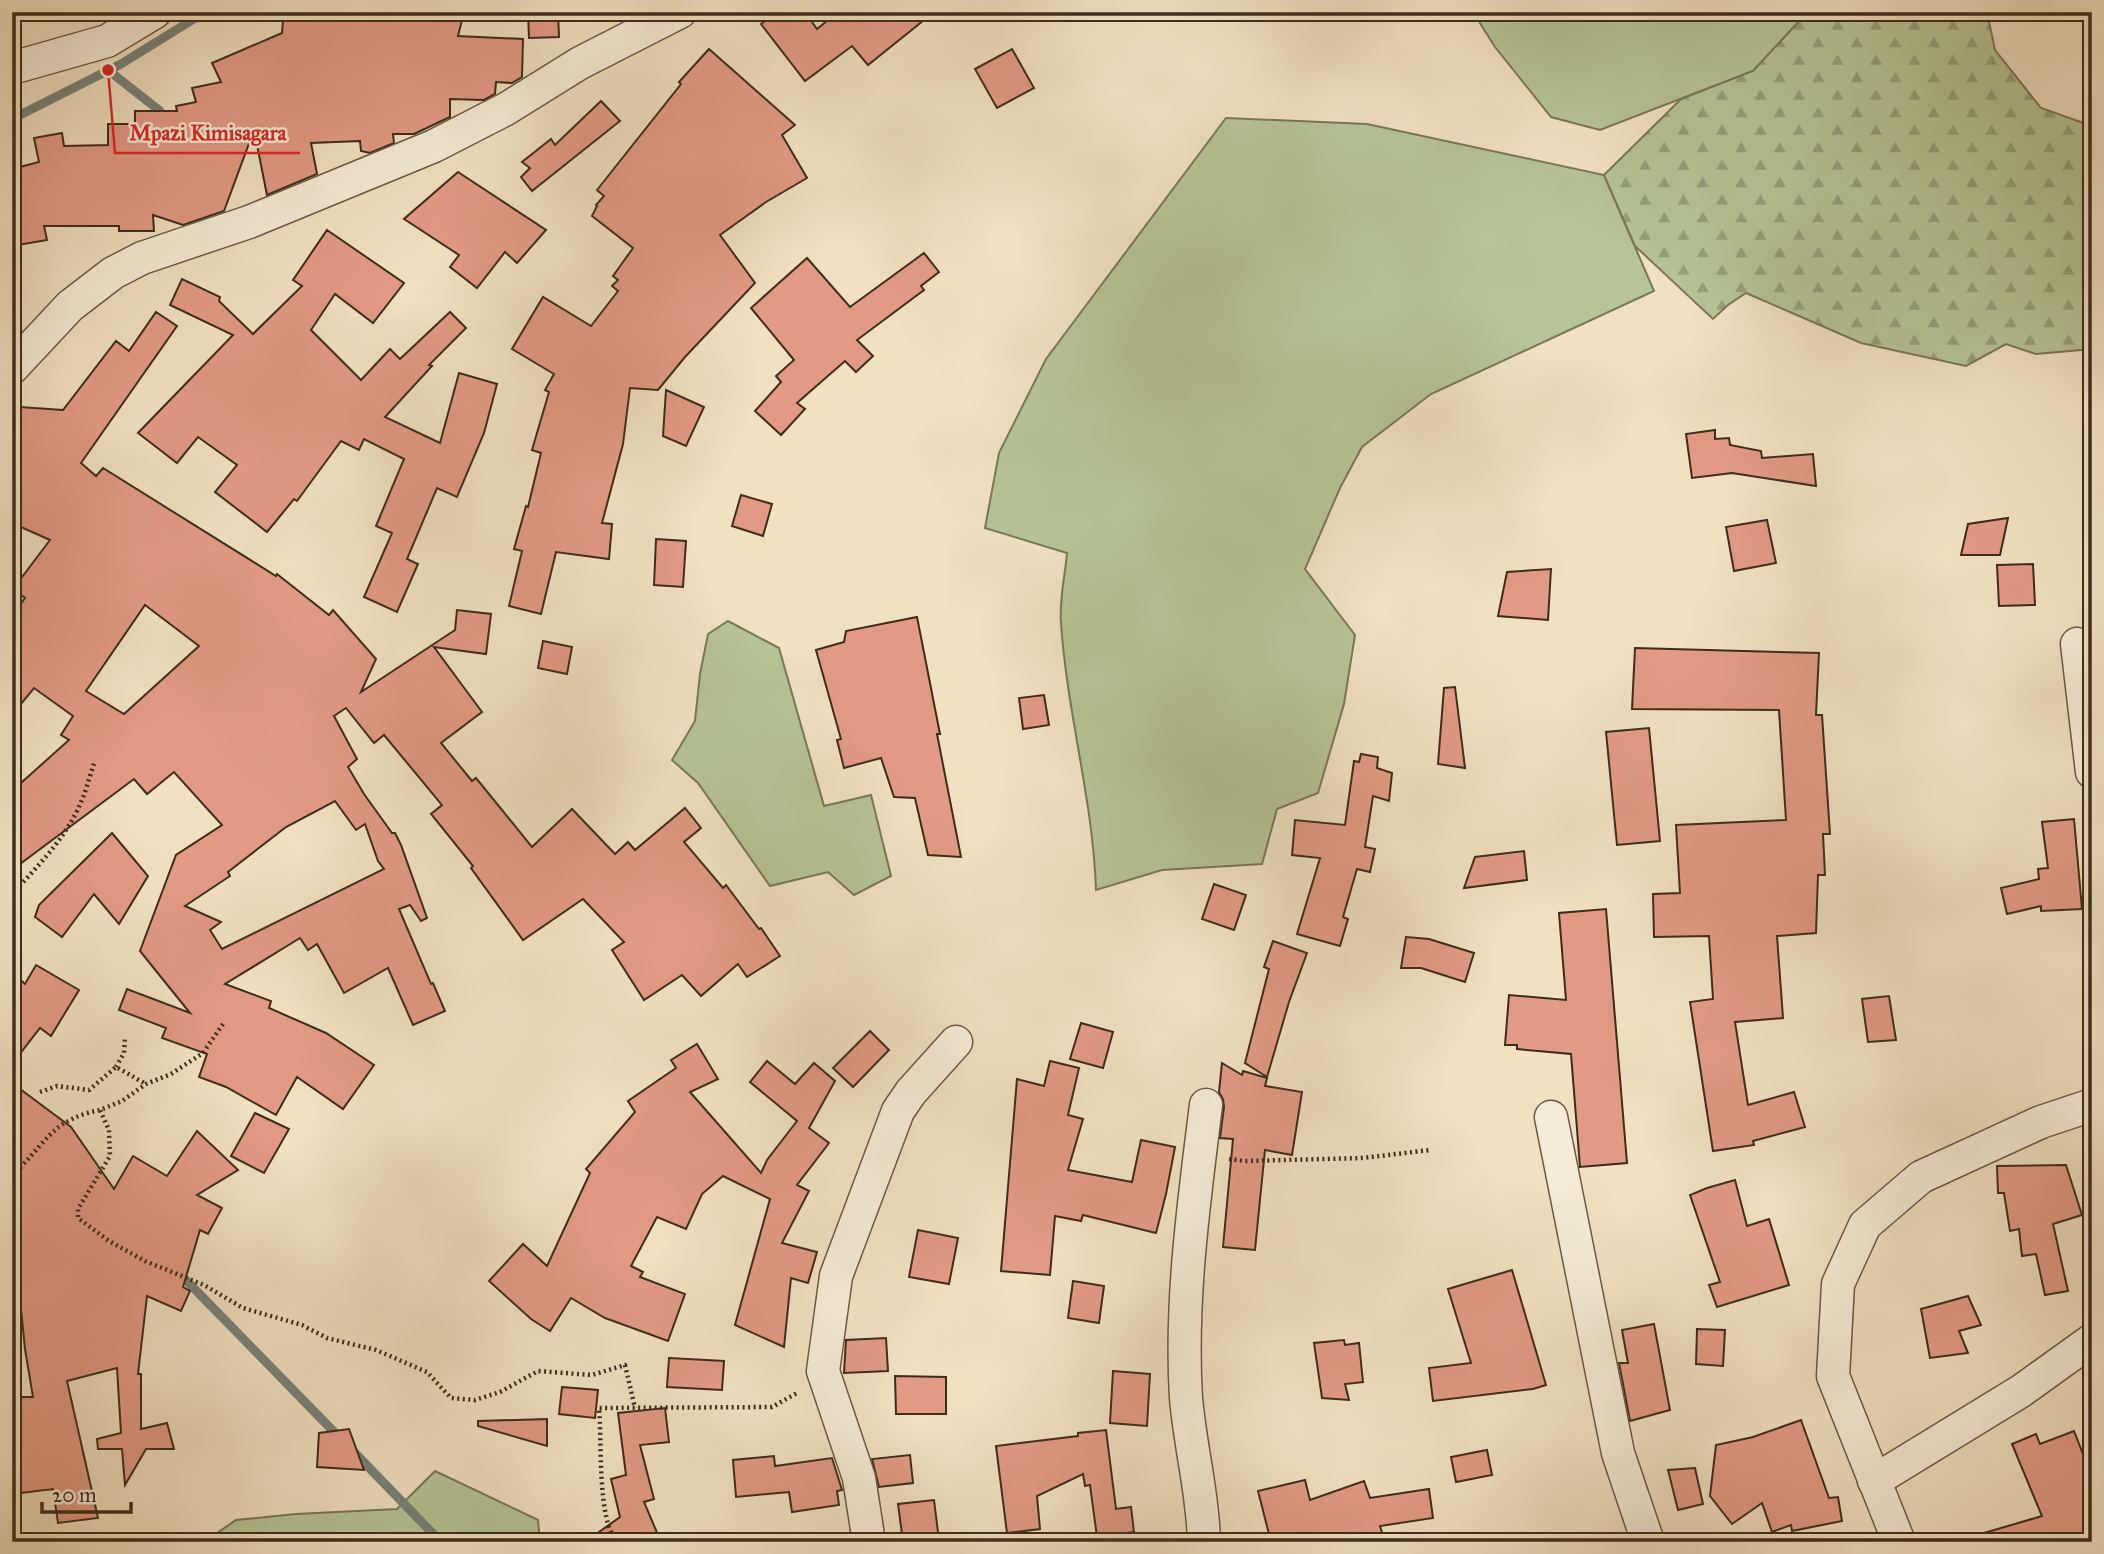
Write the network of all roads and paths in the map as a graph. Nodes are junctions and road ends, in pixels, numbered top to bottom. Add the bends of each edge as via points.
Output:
1 (155, 12) edge
2 (674, 14) edge
3 (12, 68) edge
4 (12, 368) edge
5 (2077, 643) dead end
6 (95, 761) dead end
7 (2092, 772) edge
8 (12, 894) edge
9 (223, 1024) dead end
10 (125, 1037) dead end
11 (956, 1042) dead end
12 (116, 1067) junction
13 (146, 1084) junction
14 (40, 1093) dead end
15 (1206, 1105) dead end
16 (2092, 1105) edge
17 (100, 1110) junction
18 (1551, 1117) dead end
19 (1430, 1150) dead end
20 (1200, 1155) junction
21 (20, 1168) dead end
22 (2092, 1340) edge
23 (823, 1371) junction
24 (635, 1408) junction
25 (1874, 1481) junction
26 (617, 1542) edge
27 (869, 1542) edge
28 (1203, 1542) edge
29 (1648, 1542) edge
30 (1899, 1542) edge

1 - 3 street via 107,41
2 - 4 street via 434,146 113,273 69,306
5 - 7 street
6 - 8 path via 67,829
9 - 13 path via 203,1053
10 - 12 path via 124,1053
11 - 23 street via 898,1111 836,1276
12 - 13 path
12 - 14 path via 89,1090 57,1086
13 - 17 path
15 - 20 street
16 - 25 street via 2042,1122 1921,1177 1865,1225 1838,1284 1833,1376
17 - 21 path via 78,1114 54,1129
17 - 24 path via 109,1130 110,1156 78,1209 78,1218 109,1241 243,1308 376,1350 428,1372 451,1398 475,1401 538,1371 592,1375 625,1365
18 - 29 street via 1618,1453
19 - 20 path via 1363,1158 1245,1161
20 - 28 street via 1184,1324 1186,1400
22 - 25 street via 2021,1391
23 - 24 path via 772,1407
23 - 27 street via 859,1478
24 - 26 path via 600,1408 603,1500
25 - 30 street

